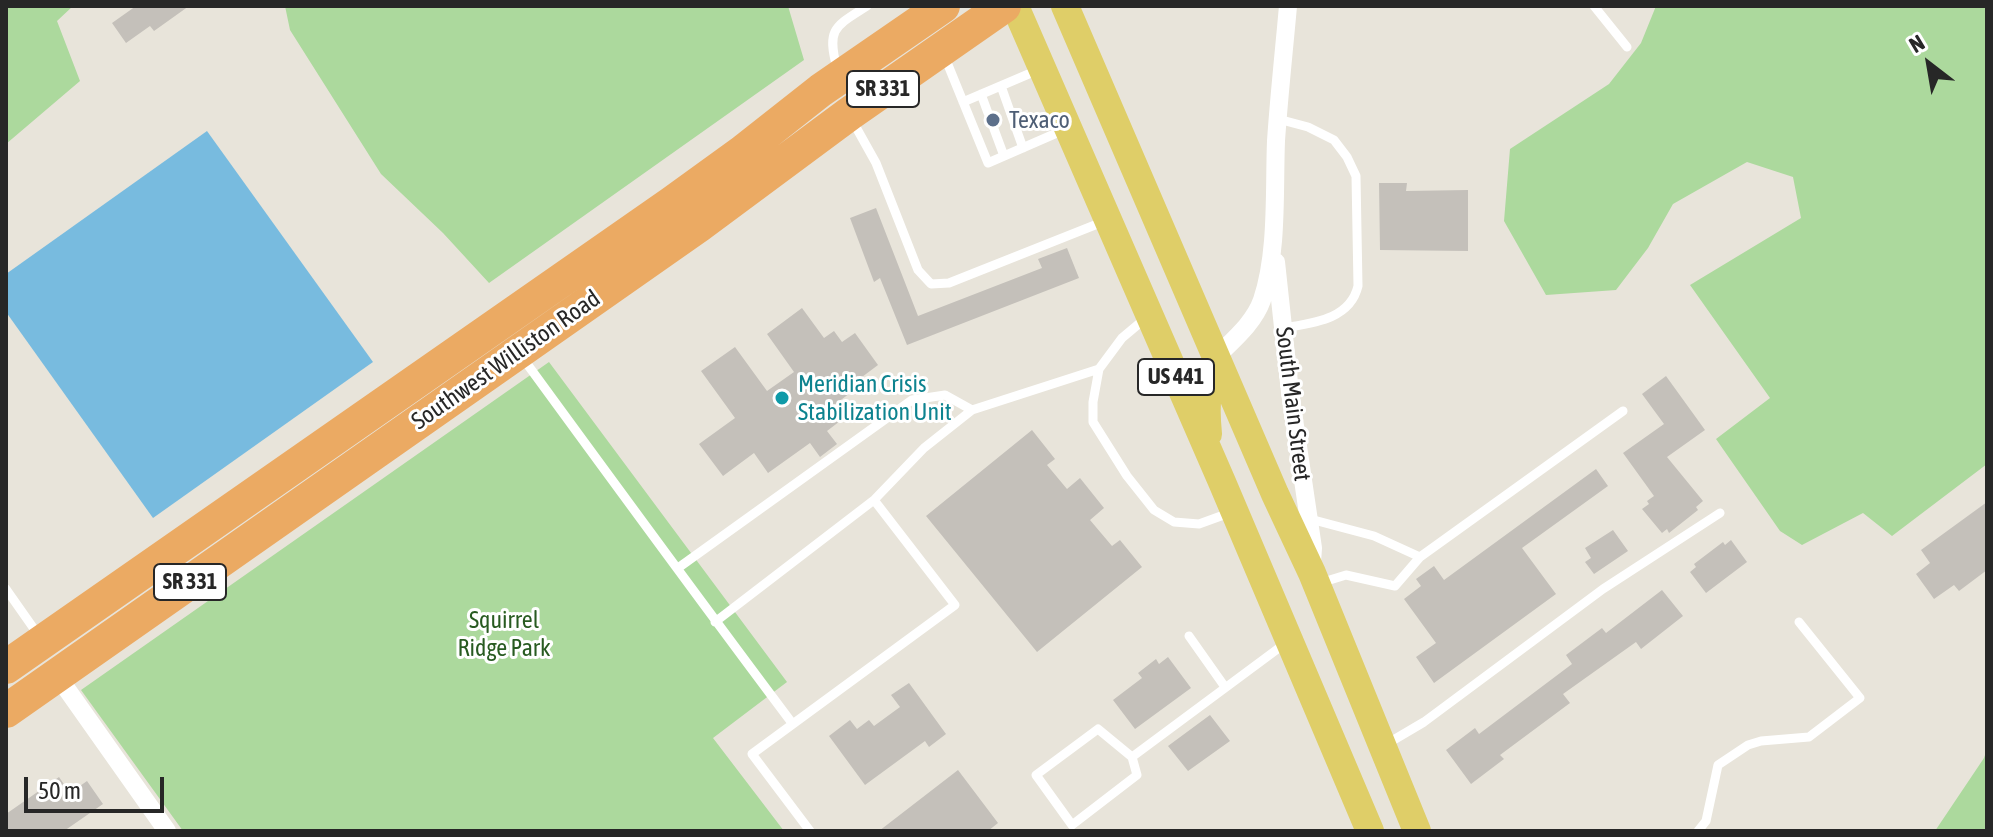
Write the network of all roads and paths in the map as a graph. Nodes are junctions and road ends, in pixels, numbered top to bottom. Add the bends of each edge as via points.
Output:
1 (867, 6) edge
2 (1004, 6) edge
3 (1015, 6) edge
4 (1065, 6) edge
5 (1288, 6) edge
6 (1594, 6) edge
7 (930, 10) edge
8 (1627, 47) dead end
9 (942, 49) junction
10 (1041, 69) junction
11 (840, 78) junction
12 (1001, 86) junction
13 (981, 94) junction
14 (963, 102) junction
15 (988, 113) dead end
16 (849, 114) junction
17 (1278, 119) junction
18 (1068, 128) junction
19 (994, 129) dead end
20 (1023, 148) junction
21 (1004, 156) junction
22 (1108, 220) junction
23 (1273, 236) junction
24 (1149, 315) junction
25 (1283, 328) junction
26 (508, 338) junction
27 (1216, 357) junction
28 (1099, 369) junction
29 (972, 410) junction
30 (1623, 411) dead end
31 (1211, 457) junction
32 (1275, 494) junction
33 (874, 500) junction
34 (1234, 512) junction
35 (1720, 513) dead end
36 (1308, 519) junction
37 (1420, 557) junction
38 (678, 568) junction
39 (1314, 578) junction
40 (6, 589) edge
41 (715, 622) junction
42 (1799, 622) dead end
43 (1189, 636) dead end
44 (1289, 640) junction
45 (37, 646) junction
46 (6, 667) edge
47 (57, 675) junction
48 (1225, 687) junction
49 (6, 711) edge
50 (792, 723) junction
51 (1382, 747) junction
52 (1132, 757) junction
53 (167, 831) edge
54 (810, 831) edge
55 (1370, 831) edge
56 (1417, 831) edge
57 (1698, 831) edge

1 - 11 lane via 837,25 832,38
2 - 9 highway, Southwest Williston Road / SR 331
3 - 10 main road, US 441
4 - 27 main road, US 441
5 - 17 street, South Main Street
6 - 8 lane
7 - 11 highway, Southwest Williston Road / SR 331
9 - 14 lane
9 - 16 highway, Southwest Williston Road / SR 331
10 - 12 lane
10 - 18 main road, US 441
11 - 26 highway, Southwest Williston Road / SR 331 via 672,203
12 - 13 lane
12 - 20 lane
13 - 14 lane
13 - 15 lane
14 - 21 lane via 988,163
16 - 22 lane via 876,163 918,270 931,284 949,283
16 - 26 highway, Southwest Williston Road / SR 331 via 698,226
17 - 23 street, South Main Street
17 - 25 lane via 1334,140 1356,176 1356,294 1345,309 1325,320
18 - 20 lane
18 - 22 main road, US 441
19 - 21 lane
20 - 21 lane
22 - 24 main road, US 441
23 - 25 street, South Main Street
23 - 27 street, South Main Street via 1261,302
24 - 28 lane via 1122,338
24 - 31 main road, US 441
25 - 36 street, South Main Street
26 - 38 lane
26 - 45 highway, Southwest Williston Road / SR 331
26 - 47 highway, Southwest Williston Road / SR 331
27 - 31 main road via 1206,410
27 - 32 main road, US 441
28 - 29 lane
28 - 34 lane via 1093,422 1154,510 1174,522 1199,524
29 - 33 lane via 924,448
29 - 38 lane via 945,395 912,400
30 - 37 lane
31 - 34 main road, US 441
32 - 34 main road
32 - 39 main road, US 441
33 - 41 lane
33 - 50 lane via 955,605
34 - 44 main road, US 441
35 - 51 lane via 1603,589 1424,722
36 - 37 lane via 1374,536
36 - 39 street, South Main Street
37 - 39 lane via 1395,586 1346,575
38 - 41 lane
39 - 51 main road, US 441
40 - 45 lane via 39,636
41 - 50 lane
42 - 57 lane via 1860,698 1809,737 1748,745 1718,765 1706,821
43 - 48 lane
44 - 48 lane
44 - 55 main road, US 441
45 - 46 highway, Southwest Williston Road / SR 331
45 - 47 street
47 - 49 highway, Southwest Williston Road / SR 331
47 - 53 street
48 - 52 lane
50 - 54 lane via 752,754
51 - 56 main road, US 441
52 - 52 lane via 1137,775 1072,825 1036,775 1098,729

